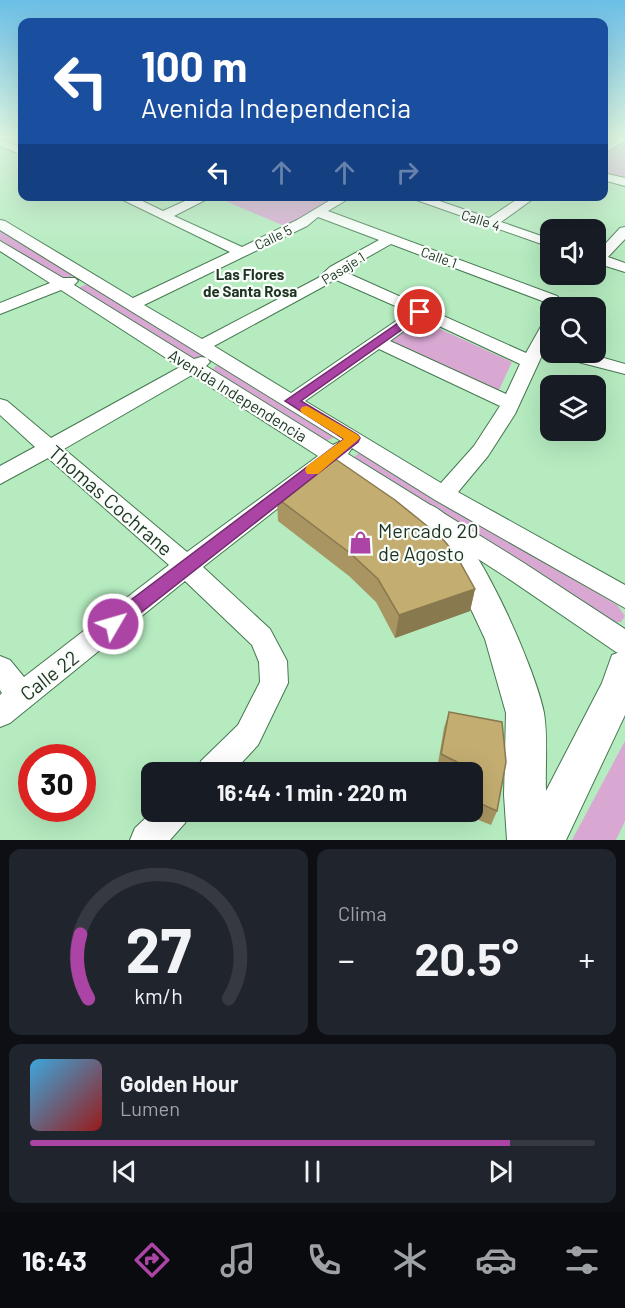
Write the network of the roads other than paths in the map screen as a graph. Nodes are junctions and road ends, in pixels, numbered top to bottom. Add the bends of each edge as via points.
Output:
1 (608, 177) edge
2 (625, 182) edge
3 (131, 201) edge
4 (196, 201) edge
5 (338, 201) edge
6 (426, 201) edge
7 (524, 201) edge
8 (317, 212) junction
9 (162, 216) junction
10 (491, 223) junction
11 (0, 224) edge
12 (625, 231) edge
13 (390, 239) junction
14 (540, 240) edge
15 (0, 245) edge
16 (606, 250) edge
17 (242, 252) junction
18 (606, 262) edge
19 (625, 268) edge
20 (333, 274) junction
21 (84, 275) junction
22 (63, 285) junction
23 (547, 297) edge
24 (131, 305) junction
25 (0, 309) edge
26 (420, 312) junction
27 (376, 341) junction
28 (207, 351) junction
29 (539, 352) edge
30 (602, 363) edge
31 (192, 366) junction
32 (625, 369) edge
33 (292, 401) junction
34 (511, 404) junction
35 (0, 405) edge
36 (353, 438) junction
37 (51, 447) junction
38 (333, 454) junction
39 (0, 476) edge
40 (436, 505) junction
41 (186, 566) junction
42 (625, 597) edge
43 (625, 644) edge
44 (625, 667) edge
45 (0, 669) edge
46 (22, 696) junction
47 (0, 713) edge
48 (222, 762) edge
49 (164, 822) edge
50 (147, 840) edge
51 (529, 840) edge
52 (543, 840) edge

1 - 2 street
3 - 9 street
4 - 9 street
5 - 8 street, Calle 5
6 - 10 street, Calle 4
7 - 10 street
8 - 13 street, Calle 1
8 - 17 street, Calle 5
9 - 17 street
10 - 14 street, Calle 4
11 - 21 street, Avenida Independencia
12 - 16 street
13 - 20 street, Pasaje 1
13 - 23 street, Calle 1
15 - 22 street, Avenida Independencia
17 - 24 street, Calle 5
18 - 19 street
20 - 26 street
20 - 28 street, Pasaje 1
21 - 22 street
21 - 24 street, Avenida Independencia
22 - 25 street
22 - 31 street, Avenida Independencia
24 - 28 street, Avenida Independencia
26 - 27 street
26 - 29 street
27 - 33 street
27 - 34 street
28 - 31 street, Pasaje 1
28 - 33 street, Avenida Independencia
29 - 34 street
30 - 32 street
31 - 37 street, Pasaje 1
31 - 38 street, Avenida Independencia
33 - 36 street, Avenida Independencia
34 - 40 street via 474,460
35 - 37 street, Thomas Cochrane
36 - 38 street, Calle 22
36 - 40 street, Avenida Independencia
37 - 39 street, Pasaje 1
37 - 41 street, Thomas Cochrane
38 - 40 street, Avenida Independencia
38 - 41 street, Calle 22
40 - 42 street, Avenida Independencia
40 - 43 street, Avenida Independencia
40 - 51 main road via 448,537 497,629 525,713
41 - 46 street, Calle 22
41 - 48 street, Thomas Cochrane via 261,637 273,661 274,683 248,735
44 - 52 main road via 619,688
45 - 46 street
46 - 47 street, Calle 22
49 - 50 street

